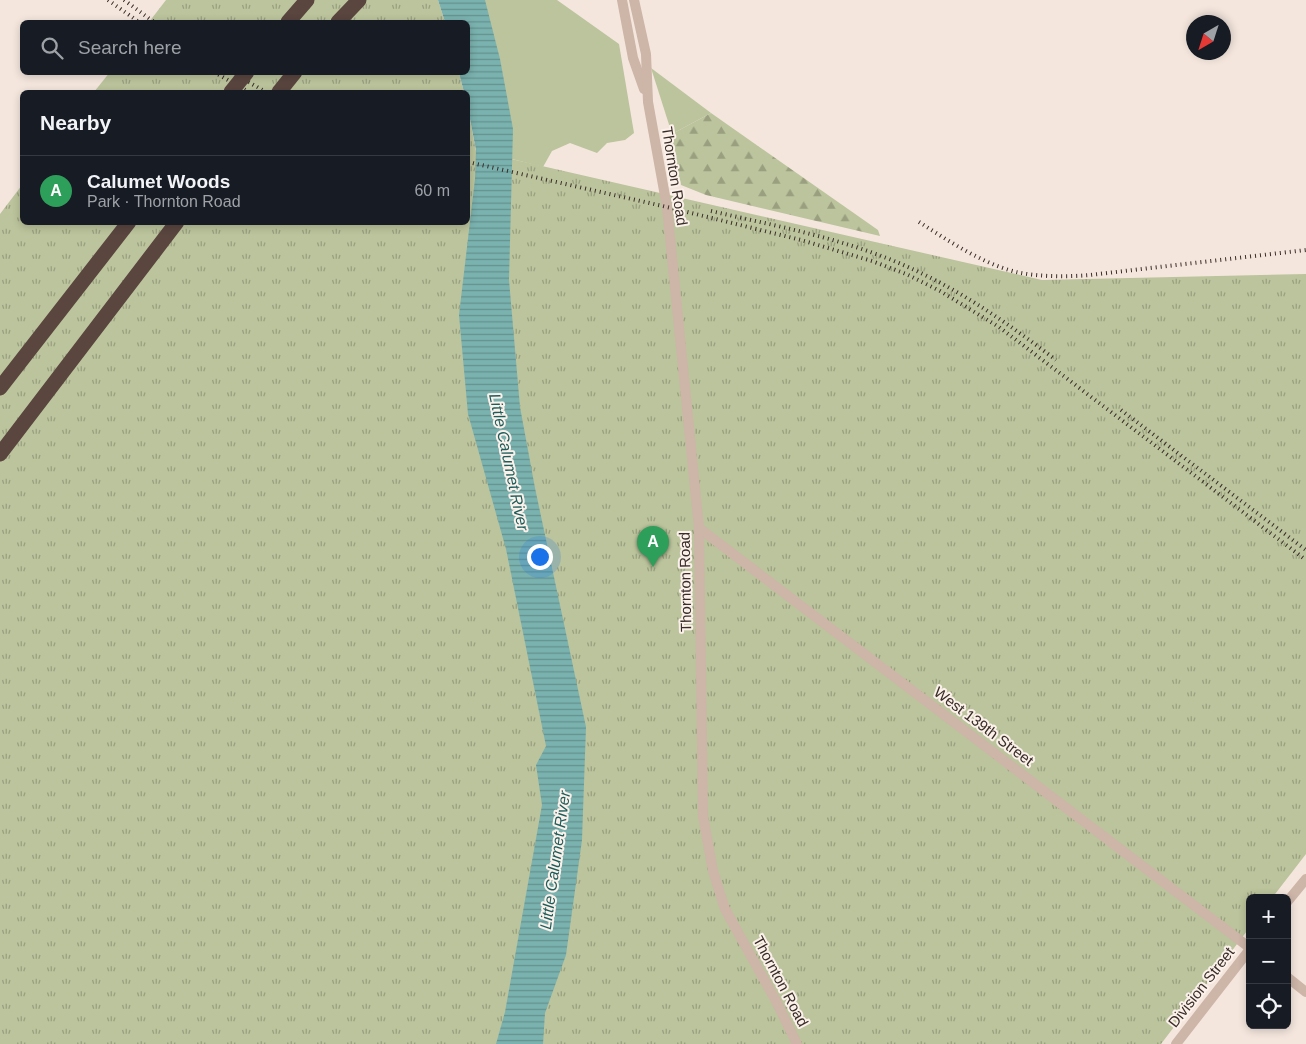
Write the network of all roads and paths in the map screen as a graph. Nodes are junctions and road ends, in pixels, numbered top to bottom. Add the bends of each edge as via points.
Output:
1 (307, 0) edge
2 (359, 0) edge
3 (622, 0) edge
4 (634, 0) edge
5 (290, 20) edge
6 (340, 20) edge
7 (245, 75) edge
8 (293, 75) edge
9 (233, 90) edge
10 (281, 90) edge
11 (648, 102) junction
12 (127, 225) edge
13 (175, 225) edge
14 (0, 388) edge
15 (0, 454) edge
16 (699, 528) junction
17 (1306, 879) edge
18 (1291, 897) edge
19 (1246, 946) edge
20 (1246, 954) edge
21 (1291, 980) edge
22 (1306, 992) edge
23 (797, 1044) edge
24 (1176, 1044) edge

1 - 5 highway
2 - 6 highway
3 - 11 street, Thornton Road via 633,58
4 - 11 street, Thornton Road via 646,54
7 - 9 highway, bridge
8 - 10 highway
11 - 16 street, Thornton Road via 667,207
12 - 14 highway
13 - 15 highway
16 - 19 street, West 139th Street
16 - 23 street, Thornton Road via 703,816 713,871 726,908
17 - 18 street
20 - 24 street, Division Street
21 - 22 street

